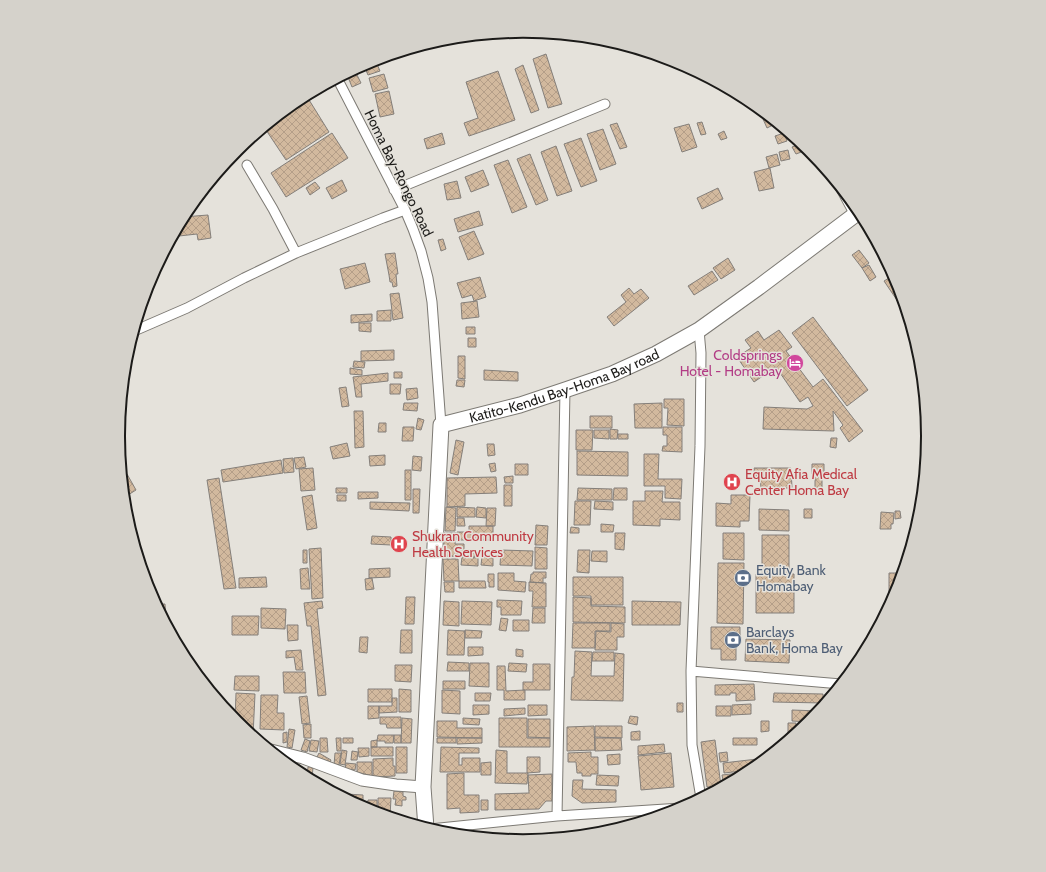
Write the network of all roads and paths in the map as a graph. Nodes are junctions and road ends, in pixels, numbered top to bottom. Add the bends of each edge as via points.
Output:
1 (340, 83) edge
2 (605, 104) dead end
3 (247, 165) dead end
4 (394, 190) junction
5 (405, 210) junction
6 (854, 215) edge
7 (296, 253) junction
8 (140, 328) edge
9 (699, 330) junction
10 (565, 390) junction
11 (441, 425) junction
12 (691, 671) junction
13 (834, 683) edge
14 (282, 753) edge
15 (423, 787) junction
16 (700, 792) edge
17 (661, 809) edge
18 (557, 816) junction
19 (426, 821) edge
20 (450, 827) edge

1 - 4 street, Homa Bay-Rongo Road
2 - 4 street
3 - 7 street
4 - 5 street, Homa Bay-Rongo Road
5 - 7 street
5 - 11 street, Homa Bay-Rongo Road via 416,236 428,278
6 - 9 highway, Katito-Kendu Bay-Homa Bay road
7 - 8 street via 187,308
9 - 10 highway, Katito-Kendu Bay-Homa Bay road via 656,354 612,374
9 - 12 street via 700,446
10 - 11 highway, Katito-Kendu Bay-Homa Bay road via 520,405
10 - 18 street
11 - 15 highway
12 - 13 street
12 - 16 street via 692,745
14 - 15 street via 362,780
15 - 19 highway
17 - 18 street
18 - 20 street

